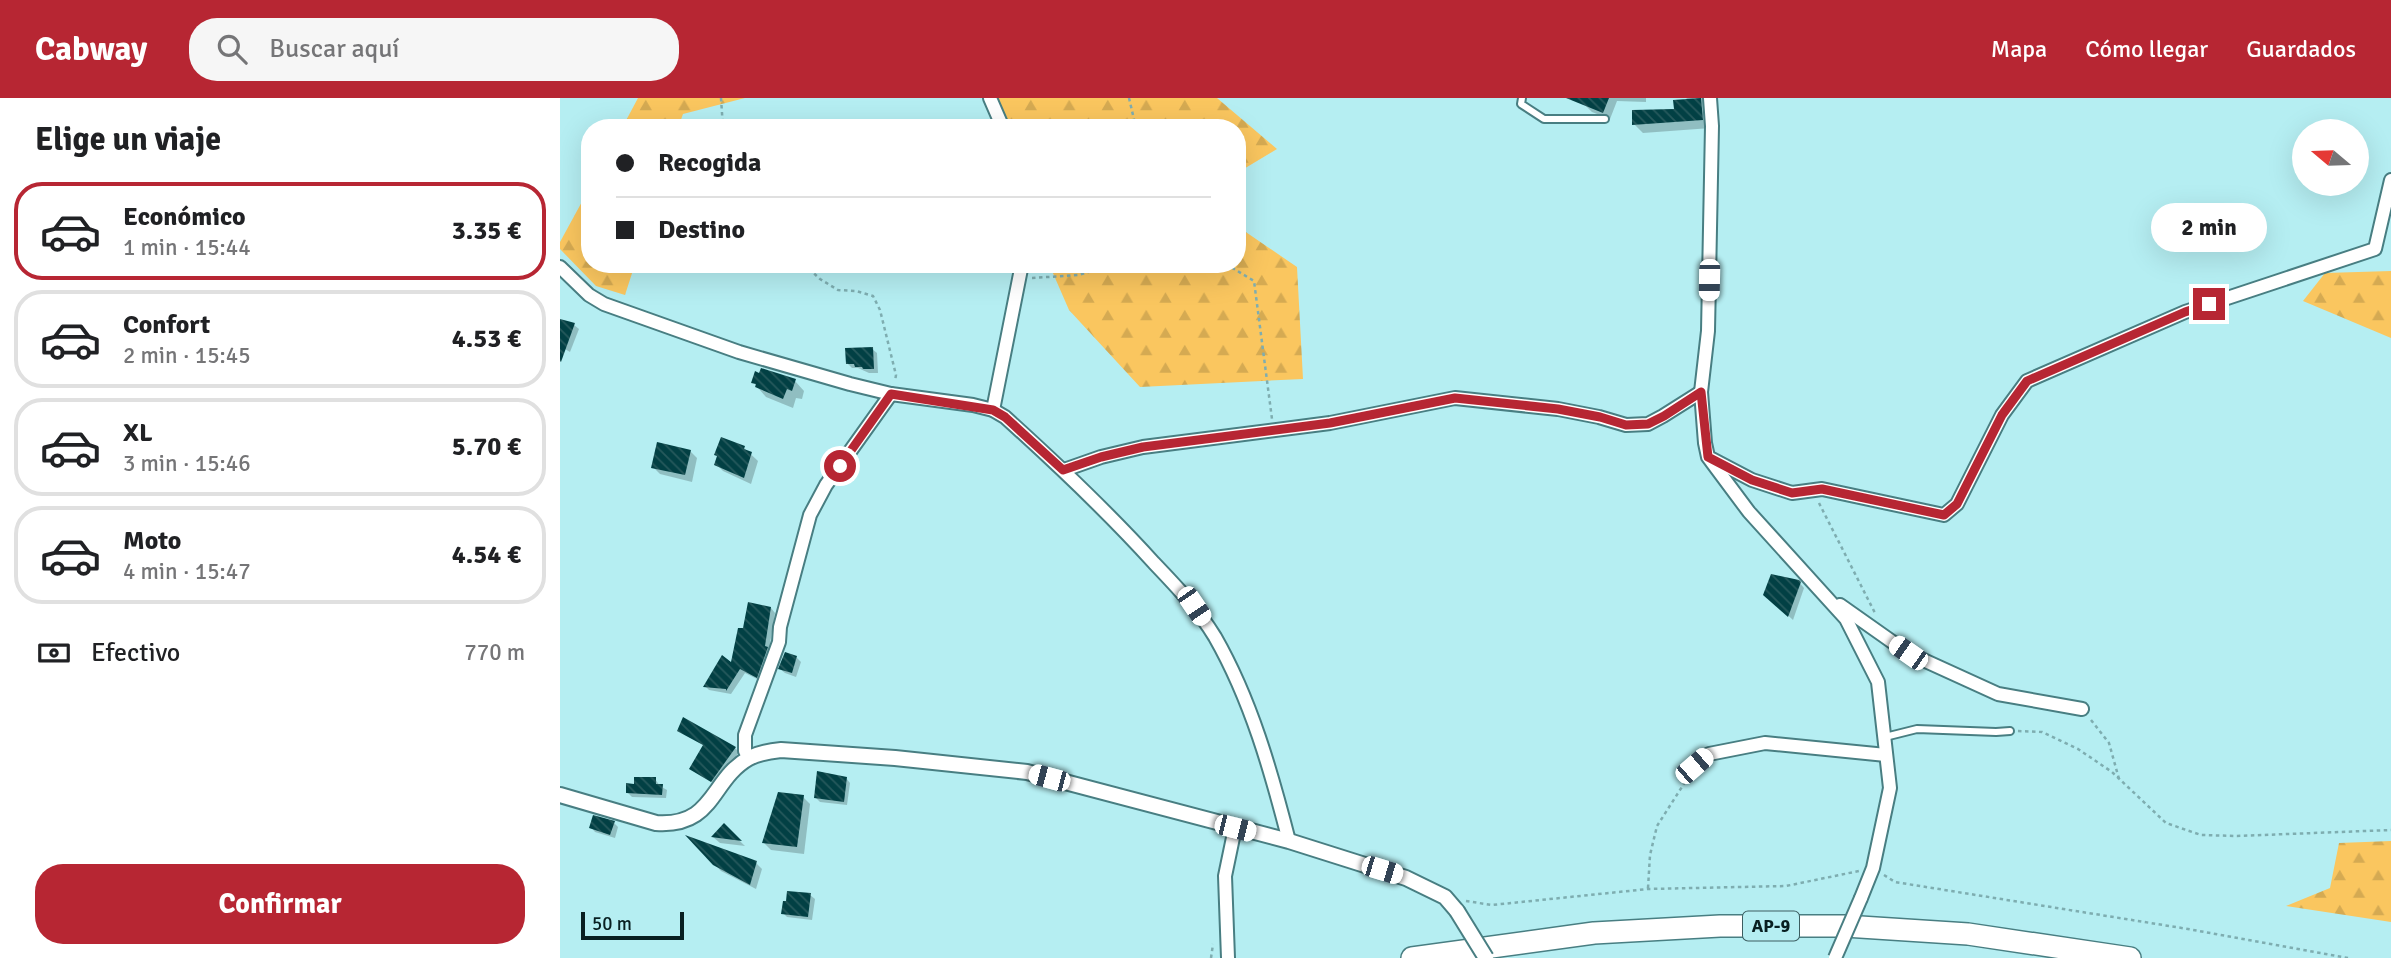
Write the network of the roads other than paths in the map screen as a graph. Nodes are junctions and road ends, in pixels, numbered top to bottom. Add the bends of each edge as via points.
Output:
1 (990, 98) edge
2 (1522, 98) edge
3 (1710, 98) edge
4 (999, 119) edge
5 (1605, 119) dead end
6 (2391, 180) edge
7 (560, 268) edge
8 (1020, 273) edge
9 (1701, 392) junction
10 (891, 394) junction
11 (993, 410) junction
12 (1708, 457) junction
13 (1063, 470) junction
14 (1822, 593) junction
15 (2082, 709) road end
16 (2010, 731) road end
17 (1885, 737) junction
18 (1886, 755) junction
19 (748, 758) junction
20 (1694, 766) road end
21 (560, 795) edge
22 (1235, 828) junction
23 (1289, 841) junction
24 (1228, 958) edge
25 (1412, 958) edge
26 (1486, 958) edge
27 (1835, 958) edge
28 (2130, 958) edge

1 - 4 street
2 - 5 lane via 1521,104 1544,119
3 - 9 street via 1708,331
6 - 12 street via 2375,249 2185,312 2027,381 2002,415 1957,504 1944,515 1822,489 1792,493 1752,480
7 - 10 street via 604,304 739,352
8 - 11 street
9 - 12 street
9 - 13 street via 1648,424 1626,425 1558,409 1455,398 1330,423 1143,447
10 - 11 street
10 - 19 street via 810,515 779,642 745,735
11 - 13 street
12 - 14 street via 1749,512
13 - 23 street via 1194,606 1215,637 1269,763
14 - 15 street via 1908,653 1998,694
14 - 17 street via 1846,619 1878,682
16 - 17 lane via 1917,729
17 - 18 street
18 - 20 street via 1765,743 1709,754
18 - 27 street, bridge via 1890,788 1873,868
19 - 21 street via 702,810 676,822 656,823
19 - 22 street via 781,750 1027,772
22 - 23 street
22 - 24 street via 1225,876
23 - 26 street, bridge via 1406,878 1445,897
25 - 28 highway, AP-9 via 1594,933 1845,926 1968,934

